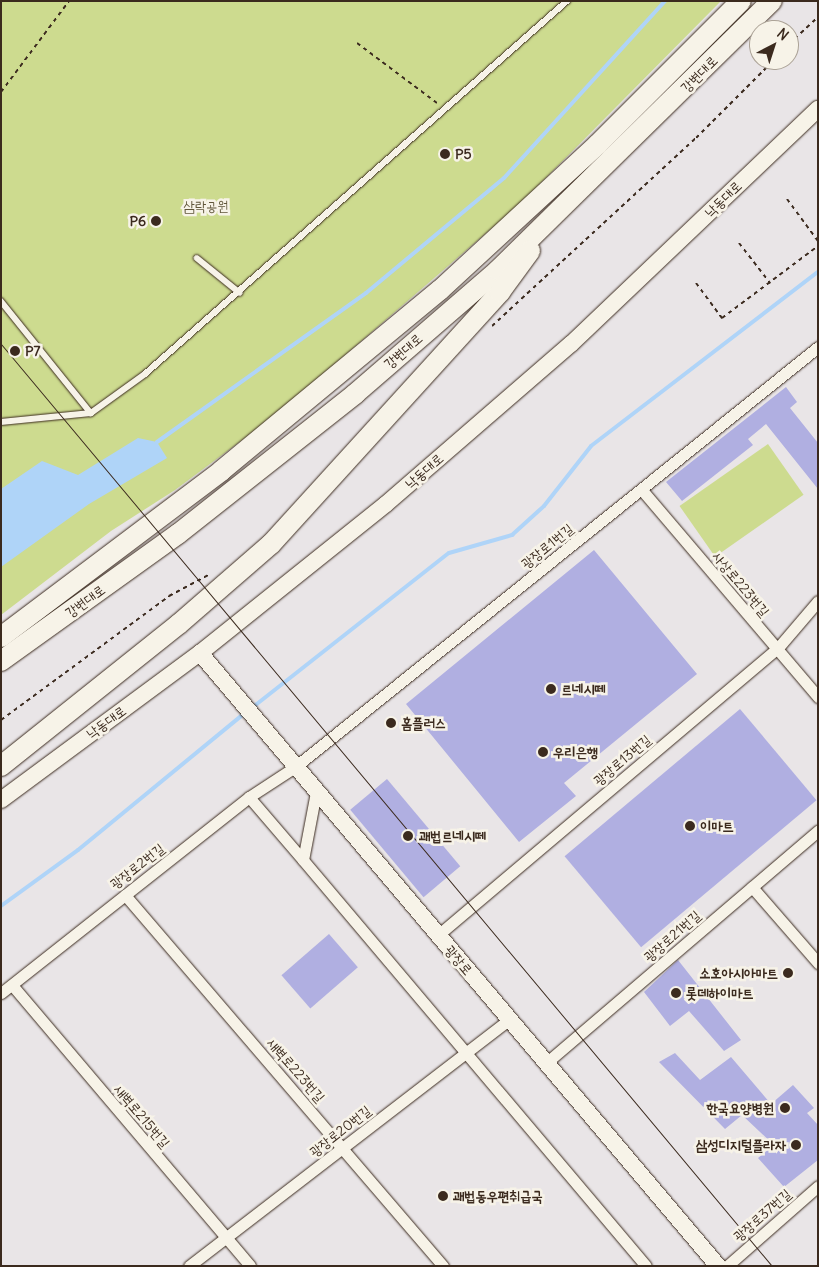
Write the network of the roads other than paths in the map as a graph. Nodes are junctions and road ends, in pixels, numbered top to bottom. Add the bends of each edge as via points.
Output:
1 (567, 1) edge
2 (741, 1) edge
3 (772, 1) edge
4 (817, 108) edge
5 (598, 144) junction
6 (559, 210) junction
7 (197, 258) dead end
8 (240, 293) junction
9 (1, 301) edge
10 (818, 348) edge
11 (91, 413) junction
12 (1, 422) edge
13 (642, 490) junction
14 (818, 601) edge
15 (1, 637) edge
16 (777, 649) junction
17 (200, 653) junction
18 (1, 661) edge
19 (818, 698) edge
20 (291, 762) junction
21 (1, 766) edge
22 (316, 792) junction
23 (249, 797) junction
24 (1, 800) edge
25 (818, 831) edge
26 (303, 860) junction
27 (752, 887) junction
28 (125, 895) junction
29 (438, 935) junction
30 (818, 963) edge
31 (12, 985) junction
32 (1, 993) edge
33 (509, 1020) junction
34 (466, 1053) junction
35 (546, 1063) junction
36 (342, 1148) junction
37 (818, 1186) edge
38 (226, 1237) junction
39 (189, 1266) edge
40 (250, 1266) edge
41 (443, 1266) edge
42 (646, 1266) edge
43 (718, 1266) edge
44 (727, 1266) edge

1 - 8 lane
2 - 5 highway, 강변대로
3 - 6 highway, 강변대로
4 - 17 main road, 낙동대로 via 564,350 386,504
5 - 6 highway
5 - 15 highway, 강변대로 via 440,290 252,446
6 - 18 highway, 강변대로 via 498,270 286,450 178,534
6 - 21 highway via 500,292 283,532 179,624
7 - 8 lane
8 - 11 lane via 145,374
9 - 11 lane
10 - 13 street, 광장로1번길
11 - 12 lane
13 - 16 street, 사상로223번길
13 - 20 street, 광장로1번길
14 - 16 street, 광장로13번길
16 - 19 street, 사상로223번길
16 - 29 street, 광장로13번길
17 - 20 main road, 광장로
17 - 24 main road, 낙동대로
20 - 22 main road, 광장로
20 - 23 street, 광장로2번길
22 - 26 street
22 - 29 main road, 광장로
23 - 26 street
23 - 28 street, 광장로2번길
25 - 27 street, 광장로21번길
26 - 34 street
27 - 30 street
27 - 35 street, 광장로21번길
28 - 31 street, 광장로2번길
28 - 36 street, 새벽로223번길
29 - 33 main road, 광장로
31 - 32 street, 광장로2번길
31 - 38 street, 새벽로215번길
33 - 34 street, 광장로20번길
33 - 35 main road, 광장로
34 - 36 street, 광장로20번길
34 - 42 street
35 - 43 main road, 광장로
36 - 38 street, 광장로20번길
36 - 41 street, 새벽로223번길
37 - 44 street, 광장로37번길
38 - 39 street, 광장로20번길
38 - 40 street, 새벽로215번길

